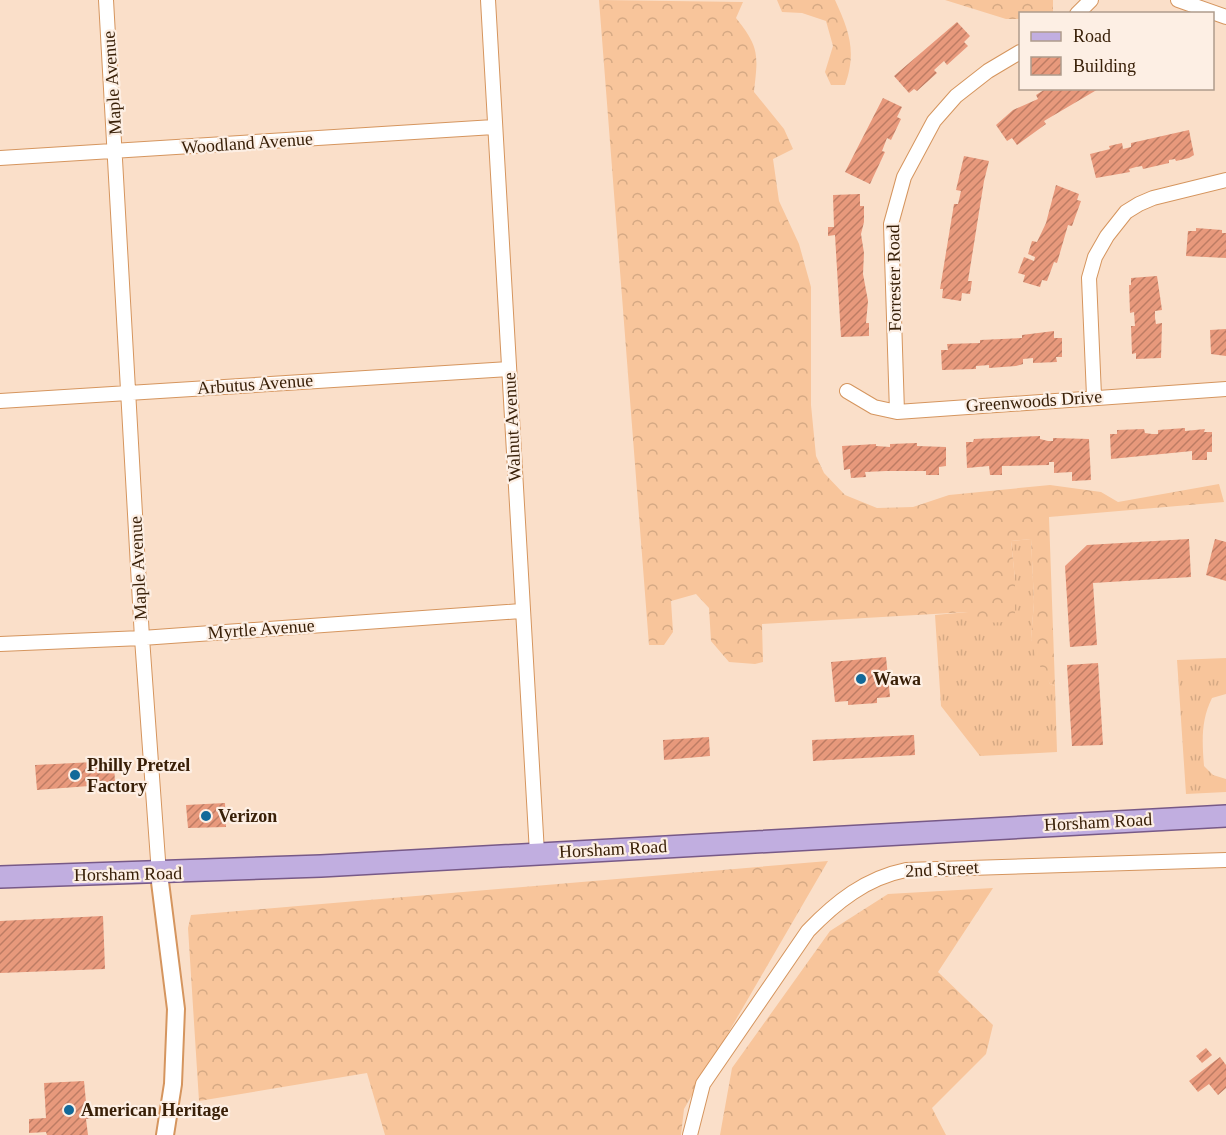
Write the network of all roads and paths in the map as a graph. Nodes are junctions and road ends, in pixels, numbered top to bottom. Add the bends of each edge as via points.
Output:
1 (106, 0) edge
2 (488, 0) edge
3 (1091, 0) edge
4 (1178, 0) edge
5 (1079, 12) edge
6 (1210, 12) edge
7 (1019, 53) edge
8 (494, 127) junction
9 (117, 151) junction
10 (0, 158) edge
11 (1226, 180) edge
12 (509, 369) junction
13 (1226, 389) edge
14 (847, 391) dead end
15 (129, 392) junction
16 (1094, 396) junction
17 (0, 400) edge
18 (897, 411) junction
19 (521, 611) junction
20 (142, 638) junction
21 (0, 644) edge
22 (1226, 816) edge
23 (537, 853) junction
24 (1226, 860) edge
25 (159, 874) junction
26 (0, 877) edge
27 (165, 1135) edge
28 (690, 1135) edge

1 - 9 street, Maple Avenue
2 - 8 street, Walnut Avenue
3 - 5 street
4 - 6 street
7 - 18 street, Forrester Road via 956,96 934,121 904,177 891,224
8 - 9 street, Woodland Avenue
8 - 12 street, Walnut Avenue
9 - 10 street, Woodland Avenue
9 - 15 street, Maple Avenue
11 - 16 street via 1139,204 1126,212 1107,236 1095,256 1089,278
12 - 15 street, Arbutus Avenue
12 - 19 street, Walnut Avenue
13 - 16 street, Greenwoods Drive
14 - 18 street, Greenwoods Drive via 874,407
15 - 17 street, Arbutus Avenue
15 - 20 street, Maple Avenue
16 - 18 street, Greenwoods Drive
19 - 20 street, Myrtle Avenue
19 - 23 street, Walnut Avenue
20 - 21 street, Myrtle Avenue
20 - 25 street, Maple Avenue
22 - 23 main road, Horsham Road
23 - 25 main road, Horsham Road
24 - 28 street, 2nd Street via 906,870 884,874 835,905 808,931 703,1084
25 - 26 main road, Horsham Road
25 - 27 street, Maple Avenue via 176,1009 173,1084

